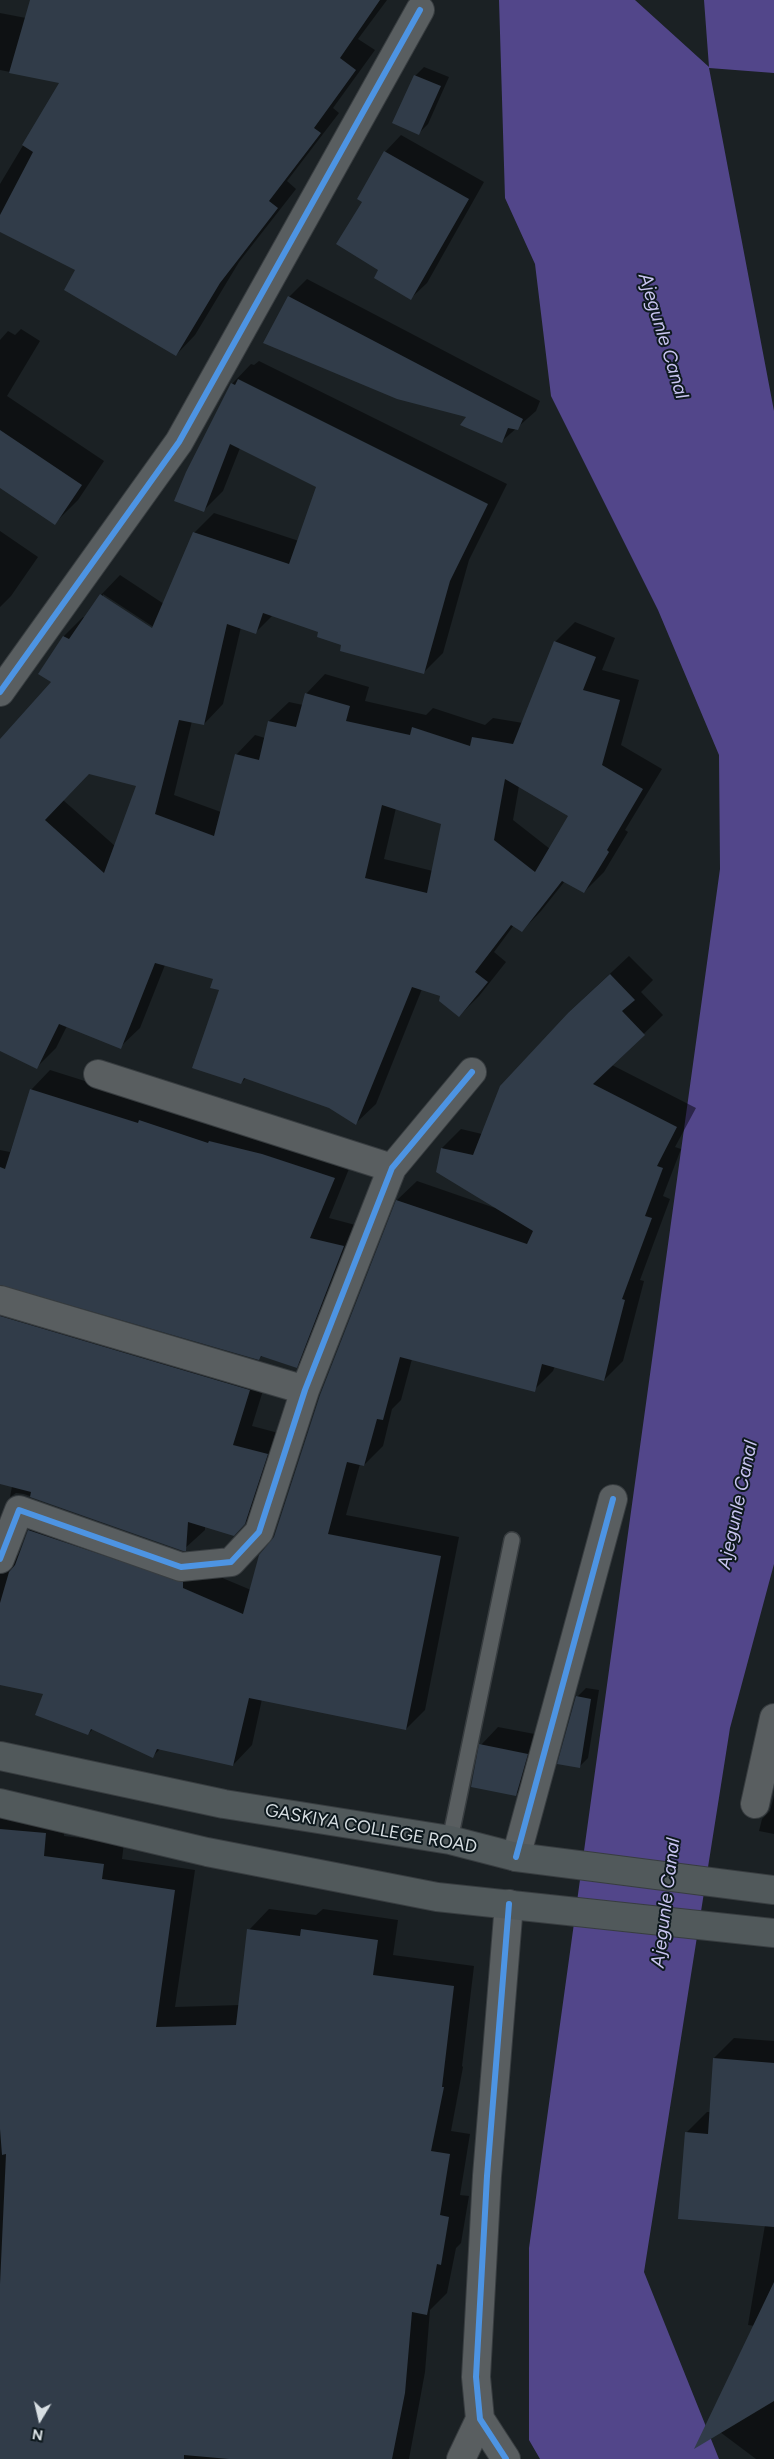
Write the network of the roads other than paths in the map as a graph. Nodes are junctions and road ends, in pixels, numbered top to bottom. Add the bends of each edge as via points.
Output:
1 (420, 10) dead end
2 (0, 692) edge
3 (472, 1072) dead end
4 (98, 1074) dead end
5 (392, 1168) junction
6 (0, 1300) edge
7 (305, 1390) junction
8 (613, 1499) dead end
9 (10, 1507) edge
10 (512, 1540) dead end
11 (0, 1559) edge
12 (774, 1718) edge
13 (0, 1756) edge
14 (0, 1804) edge
15 (754, 1804) dead end
16 (450, 1840) junction
17 (516, 1857) junction
18 (774, 1890) edge
19 (509, 1904) junction
20 (774, 1933) edge
21 (480, 2419) junction
22 (461, 2459) edge
23 (506, 2459) edge

1 - 2 street via 179,442
3 - 5 street
4 - 5 street
5 - 7 street
6 - 7 street
7 - 9 street via 260,1532 230,1562 181,1567
8 - 17 street
9 - 11 street
10 - 16 lane
12 - 15 street
13 - 16 main road, GASKIYA COLLEGE ROAD via 224,1804
14 - 19 main road via 377,1887
16 - 17 main road, GASKIYA COLLEGE ROAD
17 - 18 main road, GASKIYA COLLEGE ROAD
19 - 20 main road
19 - 21 street via 487,2176 476,2377
21 - 22 street
21 - 23 street

